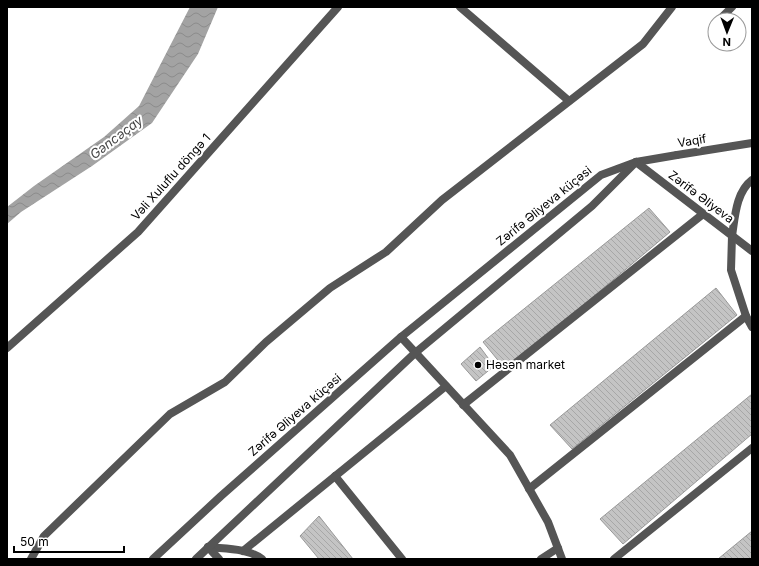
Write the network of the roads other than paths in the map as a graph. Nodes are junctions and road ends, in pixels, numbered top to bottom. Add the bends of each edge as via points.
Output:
1 (338, 7) edge
2 (460, 7) edge
3 (672, 7) edge
4 (569, 101) junction
5 (752, 143) edge
6 (636, 162) junction
7 (752, 180) edge
8 (704, 214) junction
9 (732, 236) junction
10 (752, 251) edge
11 (746, 316) junction
12 (752, 327) edge
13 (401, 337) junction
14 (7, 348) edge
15 (415, 353) junction
16 (446, 386) junction
17 (464, 405) junction
18 (752, 448) edge
19 (335, 476) junction
20 (529, 489) junction
21 (208, 547) junction
22 (558, 548) junction
23 (243, 551) junction
24 (31, 559) edge
25 (153, 559) edge
26 (196, 559) edge
27 (219, 559) edge
28 (262, 559) edge
29 (402, 559) edge
30 (541, 559) edge
31 (562, 559) edge
32 (614, 559) edge

1 - 14 street, Vəli Xuluflu döngə 1 via 138,232
2 - 4 street
3 - 4 street via 643,44
4 - 24 street via 442,200 386,252 330,288 266,342 225,382 170,414 44,536
5 - 6 street, Vaqif
6 - 8 street, Zərifə Əliyeva
6 - 13 street, Zərifə Əliyeva küçəsi via 600,175
6 - 15 street via 592,206
7 - 9 street via 746,184 738,199
8 - 9 street, Zərifə Əliyeva
8 - 17 street
9 - 10 street, Zərifə Əliyeva
9 - 11 street via 731,270
11 - 12 street
11 - 20 street
13 - 15 street
13 - 25 street, Zərifə Əliyeva küçəsi
15 - 16 street
15 - 21 street
16 - 17 street
16 - 19 street
17 - 20 street via 510,455
18 - 32 street
19 - 23 street
19 - 29 street
20 - 22 street via 548,522
21 - 23 street
21 - 26 street
21 - 27 street
22 - 30 street
22 - 31 street
23 - 28 street

